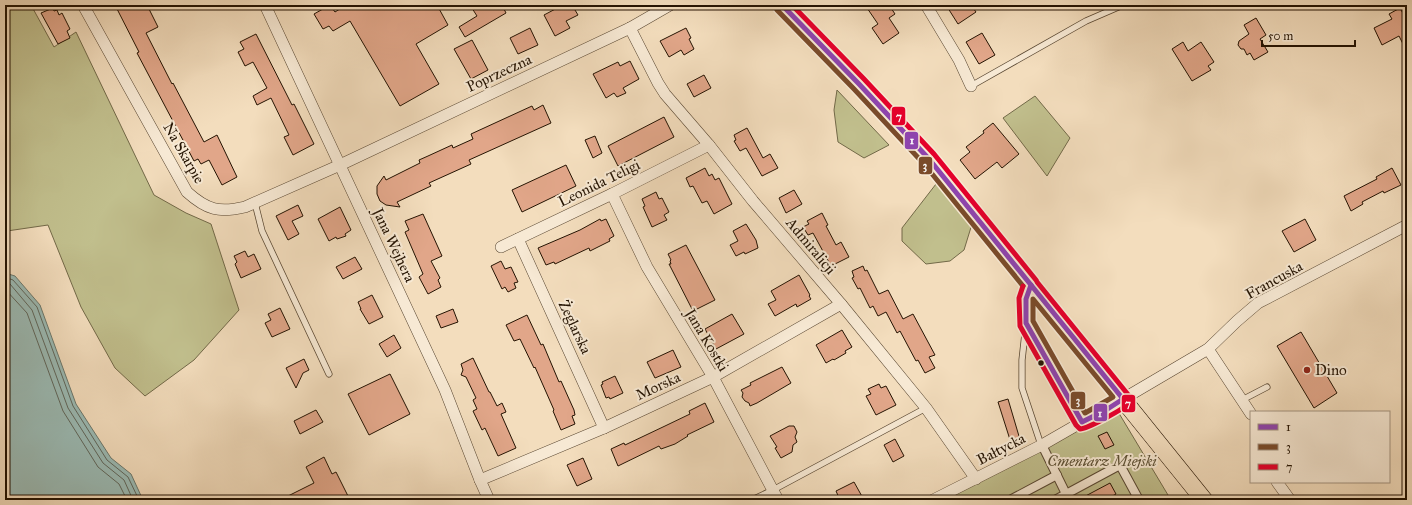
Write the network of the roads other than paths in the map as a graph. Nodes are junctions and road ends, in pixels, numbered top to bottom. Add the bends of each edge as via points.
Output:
1 (83, 5) edge
2 (265, 5) edge
3 (670, 5) edge
4 (782, 5) edge
5 (926, 5) edge
6 (1122, 5) edge
7 (630, 28) junction
8 (971, 86) joint
9 (709, 145) junction
10 (340, 165) junction
11 (612, 194) junction
12 (255, 203) junction
13 (1407, 225) edge
14 (518, 239) junction
15 (501, 247) dead end
16 (1031, 285) junction
17 (841, 304) junction
18 (1026, 323) junction
19 (1208, 349) junction
20 (329, 374) dead end
21 (713, 377) junction
22 (1267, 387) dead end
23 (1124, 399) junction
24 (1242, 400) junction
25 (926, 408) junction
26 (1250, 412) edge
27 (1082, 422) junction
28 (604, 428) junction
29 (1042, 445) junction
30 (1057, 475) junction
31 (976, 479) junction
32 (480, 480) junction
33 (1278, 483) edge
34 (775, 495) edge
35 (1067, 497) edge
36 (489, 500) edge
37 (752, 500) edge
38 (933, 500) edge
39 (1010, 500) edge
40 (1055, 500) edge
41 (1139, 500) edge
42 (1204, 500) edge
43 (1290, 500) edge

1 - 12 street, Na Skarpie via 187,192 198,202 220,210 230,211
2 - 10 street, Jana Wejhera
3 - 7 street, Poprzeczna
4 - 16 main road via 929,159
5 - 8 street via 959,60
6 - 8 lane via 1086,21
7 - 9 street, Admiralicji via 665,94
7 - 10 street, Poprzeczna
9 - 11 street, Leonida Teligi
9 - 17 street, Admiralicji via 752,201
10 - 12 street, Na Skarpie
10 - 32 street, Jana Wejhera via 445,390
11 - 14 street, Leonida Teligi
11 - 21 street, Jana Kostki via 646,267
12 - 20 lane via 262,231
13 - 19 street, Francuska via 1258,303
14 - 15 street, Leonida Teligi
14 - 28 street, Żeglarska
16 - 18 lane via 1026,299
16 - 23 main road
17 - 21 street, Morska
17 - 25 street, Admiralicji
18 - 27 lane
18 - 29 lane via 1022,388
19 - 23 street, Francuska
19 - 24 street
21 - 28 street, Morska
21 - 34 street, Jana Kostki
22 - 24 lane
23 - 27 lane
23 - 42 main road
24 - 26 street
25 - 31 street, Admiralicji
25 - 34 lane
27 - 29 street, Bałtycka
28 - 32 street, Morska
29 - 30 street
29 - 31 street, Bałtycka
30 - 35 street
30 - 39 street
31 - 38 street, Bałtycka
32 - 36 street, Jana Wejhera
33 - 43 street
34 - 37 lane
35 - 40 street
35 - 41 street via 1120,465

